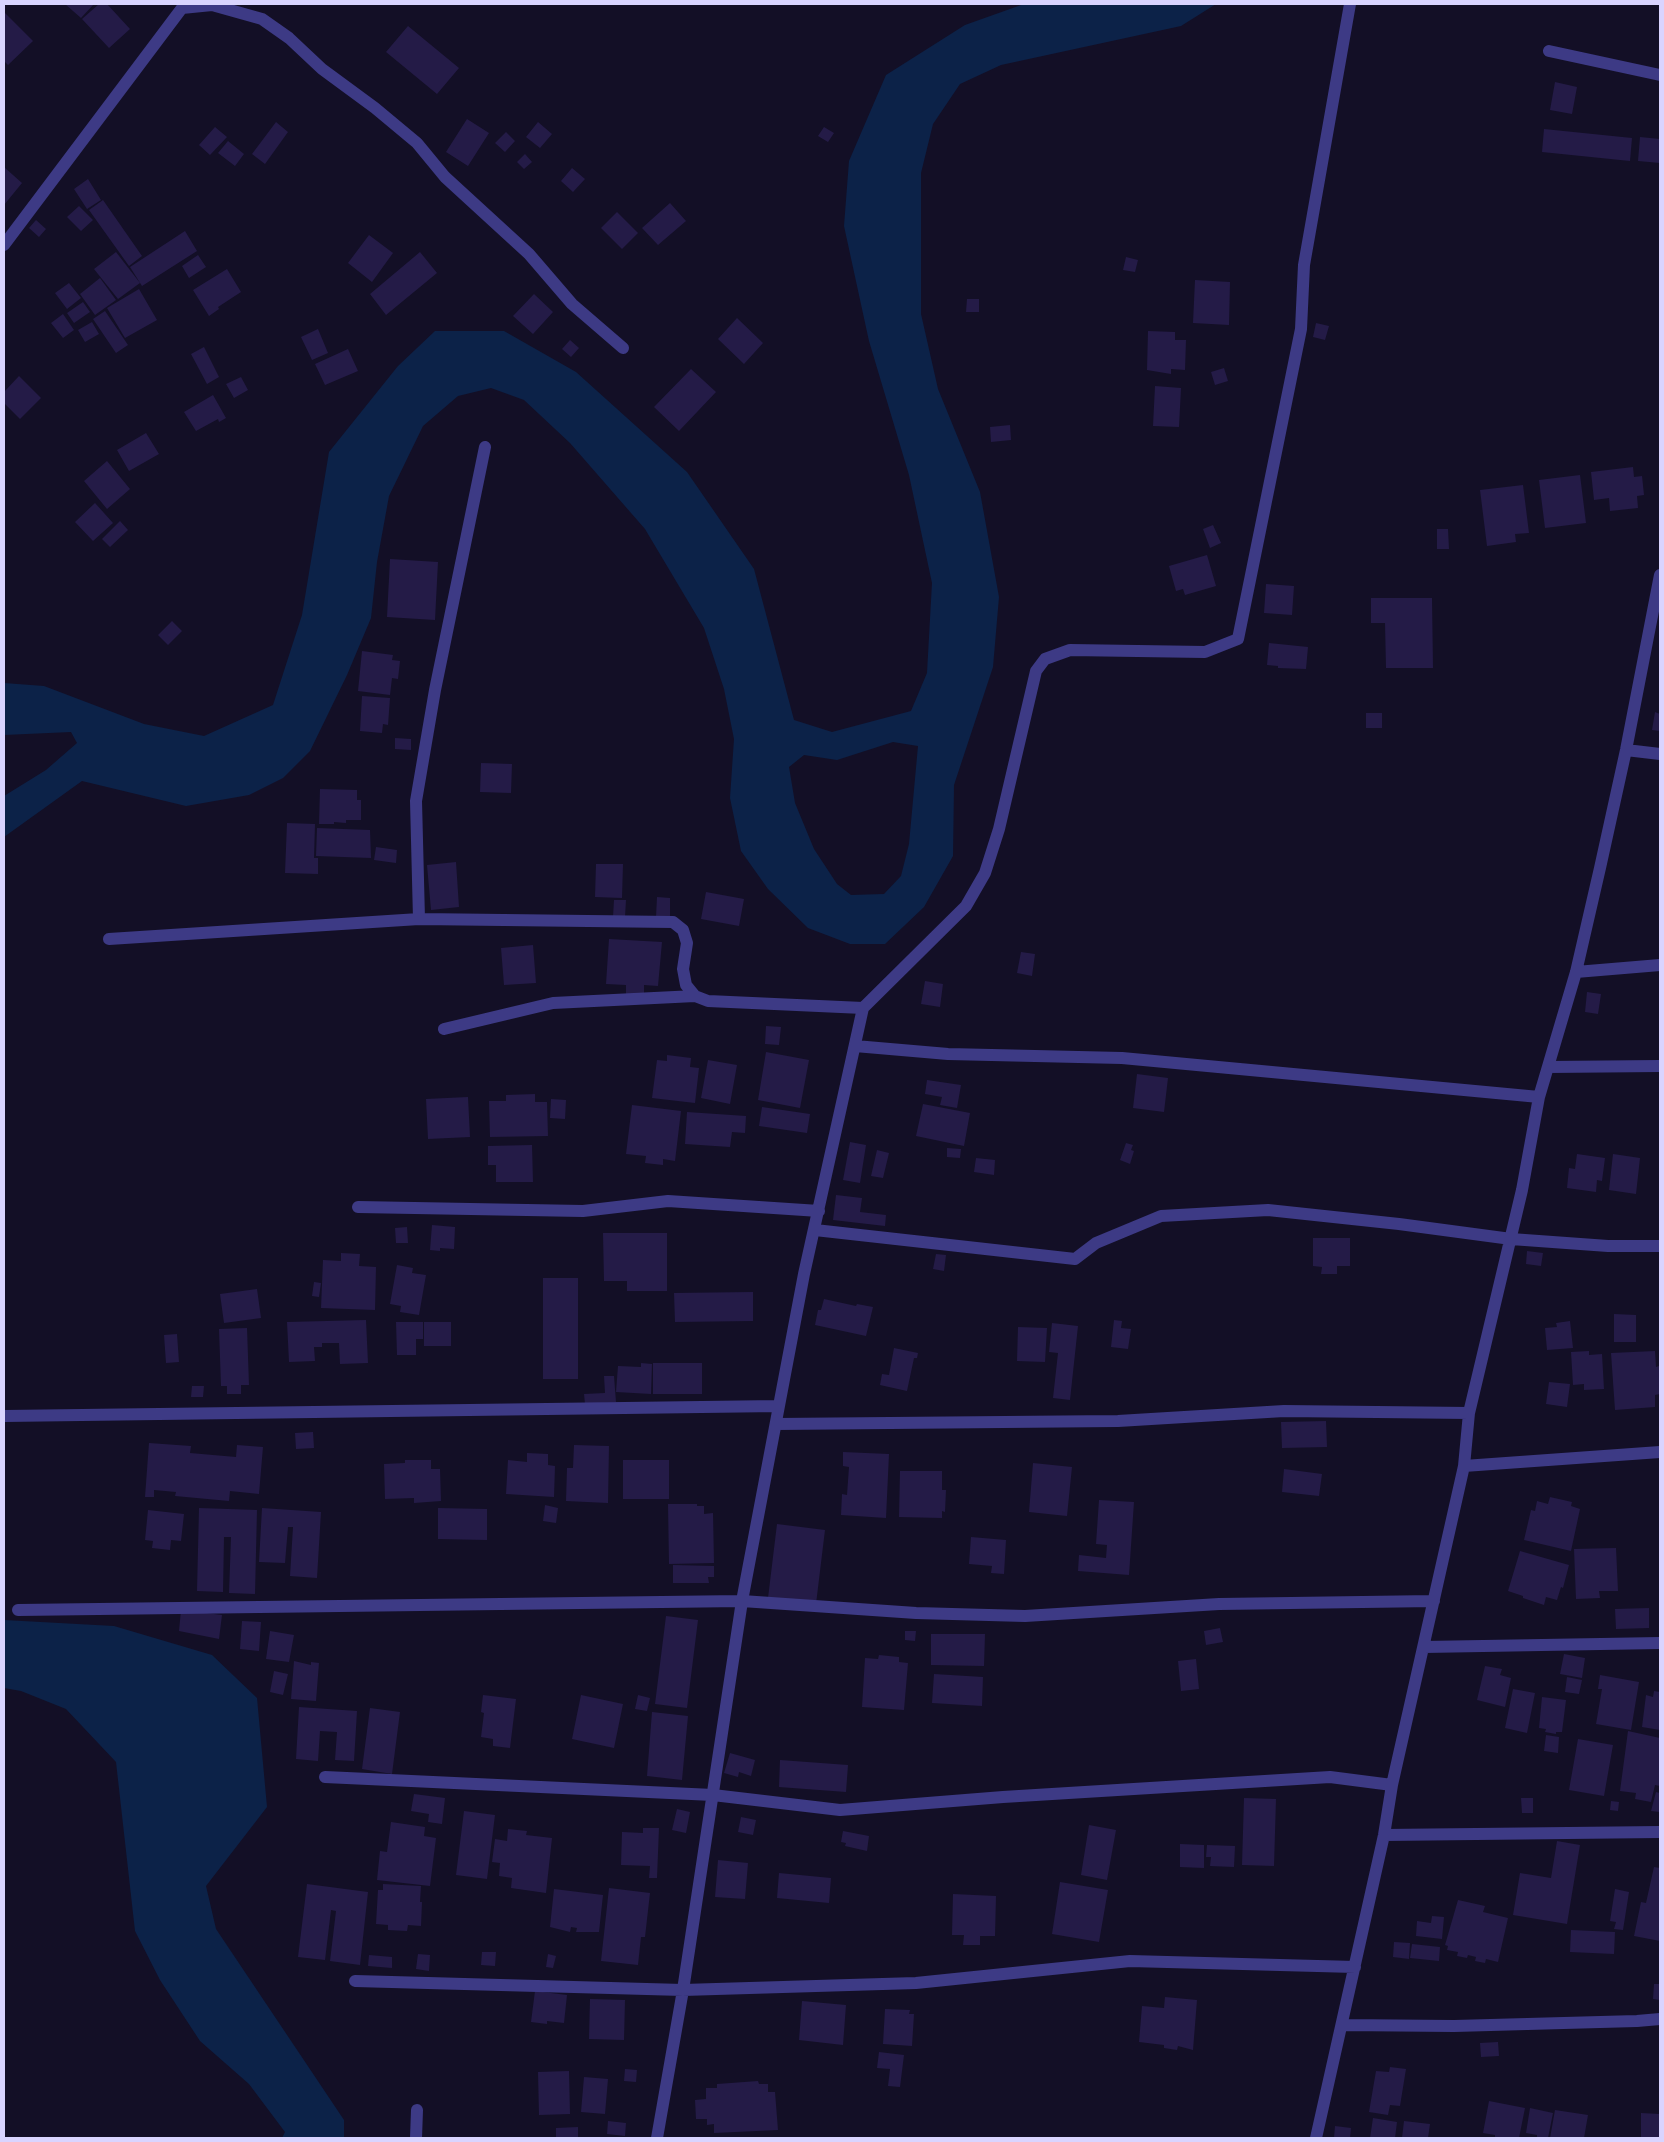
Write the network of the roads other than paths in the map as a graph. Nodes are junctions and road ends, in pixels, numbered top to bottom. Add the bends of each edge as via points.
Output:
1 (1350, 4) edge
2 (1549, 51) dead end
3 (1660, 75) edge
4 (4, 245) edge
5 (623, 348) dead end
6 (484, 447) dead end
7 (1660, 575) edge
8 (1626, 750) junction
9 (1660, 754) edge
10 (419, 919) junction
11 (109, 939) dead end
12 (1660, 966) edge
13 (1576, 972) junction
14 (695, 996) junction
15 (863, 1008) junction
16 (444, 1029) dead end
17 (854, 1046) junction
18 (1660, 1066) edge
19 (1548, 1067) junction
20 (1539, 1097) junction
21 (358, 1206) dead end
22 (819, 1211) junction
23 (815, 1230) junction
24 (1510, 1239) junction
25 (1660, 1246) edge
26 (779, 1406) junction
27 (1469, 1412) junction
28 (4, 1416) edge
29 (776, 1424) junction
30 (1660, 1452) edge
31 (1464, 1466) junction
32 (742, 1601) junction
33 (1434, 1601) junction
34 (18, 1610) dead end
35 (1660, 1643) edge
36 (1424, 1647) junction
37 (324, 1777) dead end
38 (1392, 1785) junction
39 (713, 1795) junction
40 (1660, 1832) edge
41 (1384, 1835) junction
42 (1355, 1967) junction
43 (355, 1981) dead end
44 (683, 1990) junction
45 (1660, 2019) edge
46 (1342, 2025) junction
47 (417, 2110) dead end
48 (416, 2138) edge
49 (657, 2138) edge
50 (1316, 2138) edge

1 - 15 street via 1304,265 1301,329 1238,639 1205,652 1070,650 1045,659 1036,671 999,829 984,873 966,906
2 - 3 street
4 - 5 street via 182,8 212,5 262,19 417,143 445,177 529,254 572,304
6 - 10 street via 416,801
7 - 8 street
8 - 9 street
8 - 13 street
10 - 11 street
10 - 14 street via 673,922 684,930 687,943 683,969 686,985
12 - 13 street
13 - 19 street
14 - 15 street via 708,1001
14 - 16 street via 553,1003
15 - 17 street
17 - 20 street via 948,1054 1122,1058
17 - 22 street
18 - 19 street
19 - 20 street
20 - 24 street
21 - 22 street via 583,1211 668,1201
22 - 23 street
23 - 24 street via 1075,1259 1096,1243 1160,1216 1268,1210
23 - 26 street
24 - 25 street
24 - 27 street
26 - 28 street
26 - 29 street
27 - 29 street via 1284,1411 1118,1421
27 - 31 street
29 - 32 street
30 - 31 street
31 - 33 street
32 - 33 street via 916,1613 1025,1616 1219,1604
32 - 34 street
32 - 39 street
33 - 36 street
35 - 36 street
36 - 38 street
37 - 39 street
38 - 39 street via 1330,1777 840,1810
38 - 41 street
39 - 44 street
40 - 41 street
41 - 42 street
42 - 44 street via 1130,1961 916,1983
42 - 46 street
43 - 44 street
44 - 49 street
45 - 46 street via 1454,2026
46 - 50 street
47 - 48 street

